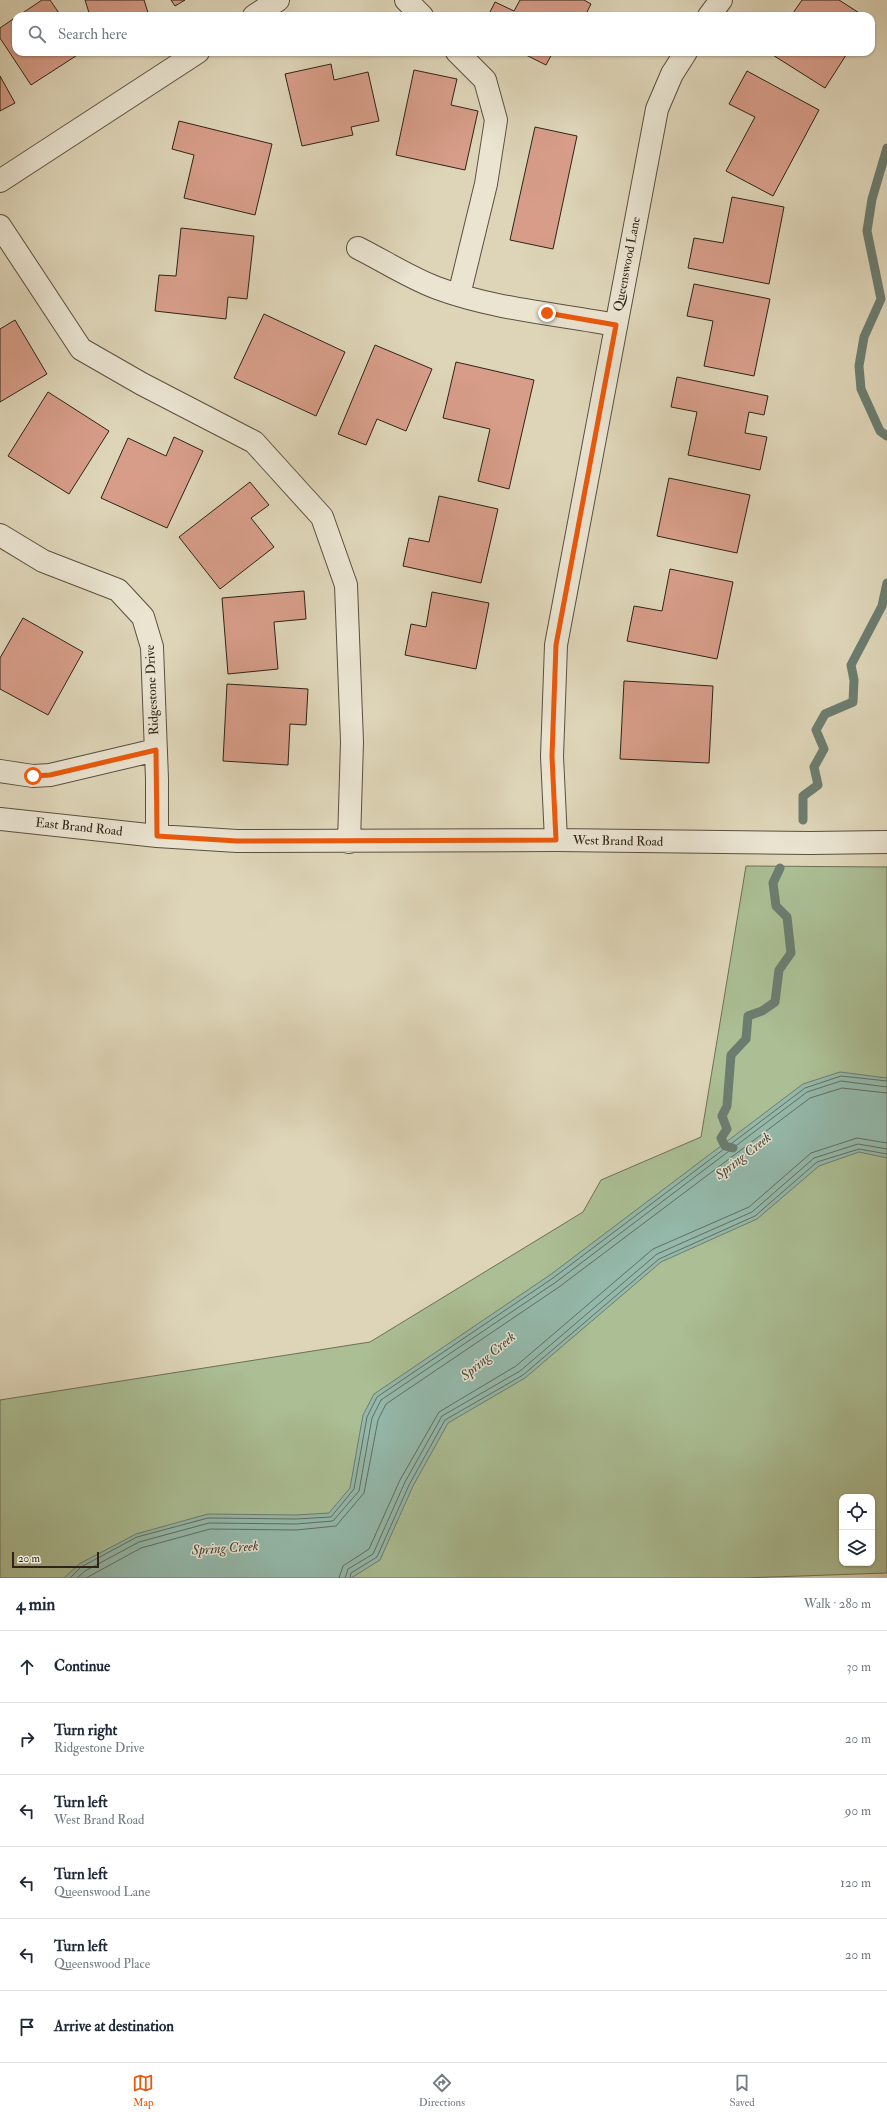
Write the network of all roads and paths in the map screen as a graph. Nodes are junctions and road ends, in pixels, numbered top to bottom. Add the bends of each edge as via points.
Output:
1 (278, 0) edge
2 (406, 0) edge
3 (721, 0) edge
4 (260, 12) edge
5 (418, 12) edge
6 (712, 12) edge
7 (192, 56) edge
8 (461, 56) edge
9 (683, 56) edge
10 (0, 180) edge
11 (0, 226) edge
12 (358, 248) dead end
13 (459, 295) junction
14 (616, 325) junction
15 (0, 535) edge
16 (156, 750) junction
17 (0, 771) edge
18 (0, 819) edge
19 (157, 836) junction
20 (556, 840) junction
21 (349, 842) junction
22 (887, 842) edge

1 - 4 street
2 - 5 street
3 - 6 street
7 - 10 street
8 - 13 street via 485,80 496,120 486,184
9 - 14 street, Queenswood Lane via 672,74 657,109
11 - 21 street via 81,349 254,442 322,516 346,584 352,742
12 - 13 street via 436,288
13 - 14 street via 484,302
14 - 20 street, Queenswood Lane via 556,645 552,756
15 - 16 street, Ridgestone Drive via 43,561 118,590 143,617 152,647
16 - 17 street via 50,775 33,776
16 - 19 street, Ridgestone Drive
18 - 19 street, East Brand Road
19 - 21 street, West Brand Road via 237,841
20 - 21 street, West Brand Road
20 - 22 street, West Brand Road

